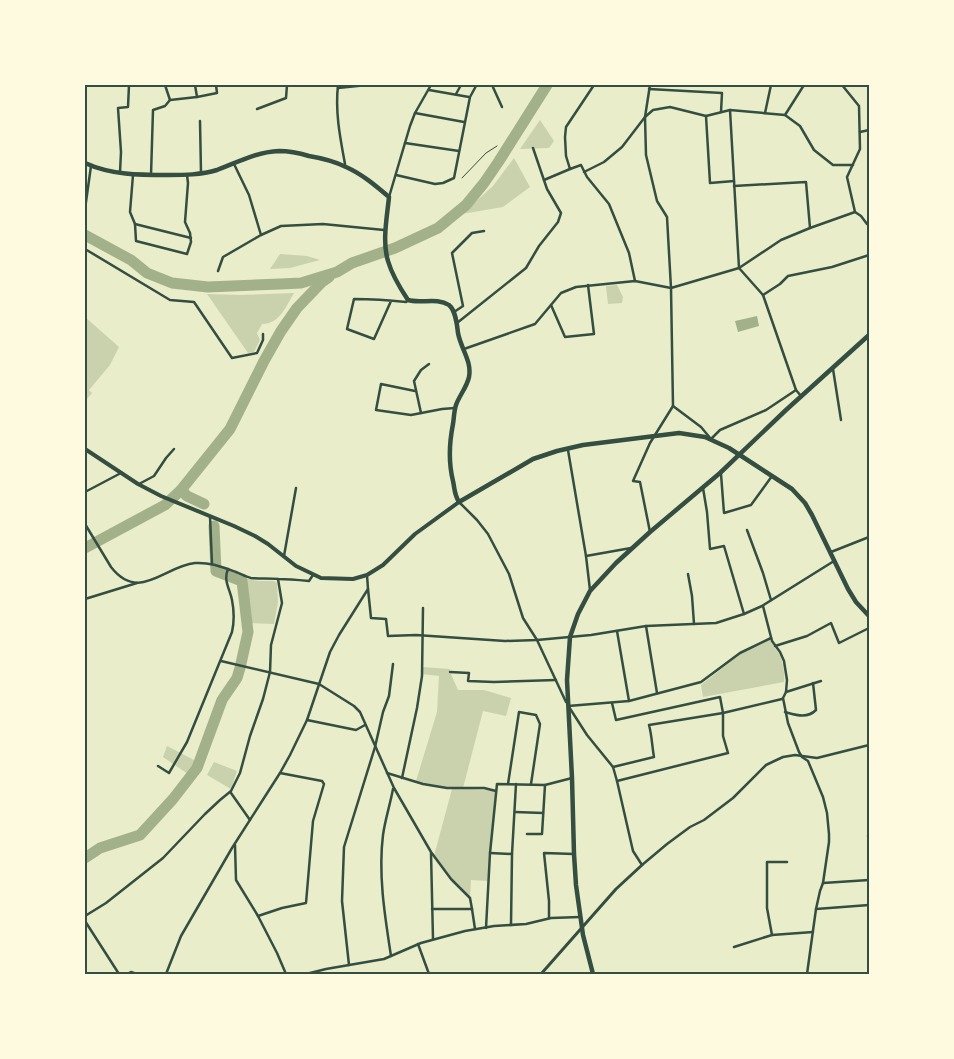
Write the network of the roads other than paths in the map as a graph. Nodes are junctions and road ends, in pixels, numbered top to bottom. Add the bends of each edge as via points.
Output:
1 (129, 85) edge
2 (165, 85) edge
3 (195, 85) edge
4 (216, 85) edge
5 (287, 85) edge
6 (368, 85) edge
7 (431, 85) edge
8 (460, 85) edge
9 (478, 85) edge
10 (492, 85) edge
11 (594, 85) edge
12 (650, 85) edge
13 (770, 85) edge
14 (804, 85) edge
15 (842, 85) edge
16 (338, 86) edge
17 (649, 89) junction
18 (429, 90) junction
19 (456, 94) junction
20 (197, 97) junction
21 (470, 97) junction
22 (170, 100) junction
23 (502, 107) dead end
24 (257, 109) dead end
25 (730, 110) junction
26 (721, 112) junction
27 (415, 113) junction
28 (765, 113) junction
29 (785, 114) junction
30 (645, 116) junction
31 (706, 116) junction
32 (200, 121) dead end
33 (464, 122) junction
34 (869, 130) edge
35 (860, 132) junction
36 (405, 143) junction
37 (497, 146) dead end
38 (533, 148) dead end
39 (459, 151) junction
40 (234, 162) junction
41 (85, 163) edge
42 (852, 165) junction
43 (91, 166) junction
44 (344, 166) junction
45 (570, 169) junction
46 (584, 172) junction
47 (120, 173) junction
48 (201, 173) junction
49 (187, 174) junction
50 (132, 175) junction
51 (151, 175) junction
52 (396, 175) junction
53 (462, 178) dead end
54 (544, 180) junction
55 (734, 181) junction
56 (734, 186) junction
57 (390, 197) junction
58 (85, 209) edge
59 (854, 212) junction
60 (135, 224) junction
61 (869, 224) edge
62 (810, 228) junction
63 (386, 230) junction
64 (484, 231) dead end
65 (261, 234) junction
66 (190, 238) junction
67 (85, 249) edge
68 (869, 255) edge
69 (740, 268) junction
70 (218, 271) dead end
71 (635, 281) junction
72 (588, 285) junction
73 (671, 288) junction
74 (763, 295) junction
75 (408, 300) junction
76 (391, 301) junction
77 (552, 305) junction
78 (454, 312) junction
79 (457, 323) junction
80 (263, 334) dead end
81 (869, 335) edge
82 (464, 349) junction
83 (429, 364) dead end
84 (832, 368) junction
85 (796, 390) junction
86 (415, 391) junction
87 (801, 396) junction
88 (673, 406) junction
89 (455, 408) junction
90 (421, 413) junction
91 (841, 420) dead end
92 (655, 436) junction
93 (711, 439) junction
94 (568, 448) junction
95 (85, 449) edge
96 (174, 449) dead end
97 (740, 454) junction
98 (121, 473) junction
99 (720, 473) junction
100 (772, 476) junction
101 (139, 484) junction
102 (296, 488) dead end
103 (703, 488) junction
104 (85, 492) edge
105 (459, 502) junction
106 (210, 516) junction
107 (85, 524) edge
108 (747, 530) dead end
109 (650, 532) junction
110 (869, 537) edge
111 (632, 548) junction
112 (830, 552) junction
113 (284, 556) junction
114 (586, 556) junction
115 (834, 562) junction
116 (213, 564) junction
117 (227, 571) junction
118 (688, 574) dead end
119 (313, 575) junction
120 (367, 575) junction
121 (278, 578) junction
122 (138, 583) junction
123 (368, 590) junction
124 (590, 591) junction
125 (85, 599) edge
126 (771, 600) junction
127 (762, 606) junction
128 (423, 608) dead end
129 (744, 614) junction
130 (869, 616) edge
131 (694, 624) junction
132 (646, 626) junction
133 (869, 628) edge
134 (617, 631) junction
135 (423, 635) junction
136 (570, 637) junction
137 (770, 638) junction
138 (537, 640) junction
139 (775, 646) junction
140 (221, 661) junction
141 (393, 664) dead end
142 (270, 672) junction
143 (450, 672) dead end
144 (556, 680) junction
145 (821, 681) dead end
146 (813, 683) junction
147 (319, 684) junction
148 (786, 692) junction
149 (657, 693) junction
150 (783, 698) junction
151 (629, 701) junction
152 (612, 703) junction
153 (568, 706) junction
154 (723, 712) junction
155 (785, 712) junction
156 (307, 720) junction
157 (365, 725) junction
158 (869, 744) edge
159 (375, 747) junction
160 (802, 757) junction
161 (158, 766) dead end
162 (613, 767) junction
163 (280, 773) junction
164 (387, 773) junction
165 (402, 778) junction
166 (572, 778) junction
167 (617, 781) junction
168 (508, 784) junction
169 (516, 784) junction
170 (531, 784) junction
171 (545, 785) junction
172 (394, 788) junction
173 (496, 791) junction
174 (230, 792) junction
175 (515, 812) junction
176 (543, 813) junction
177 (250, 820) junction
178 (527, 834) dead end
179 (235, 844) junction
180 (431, 852) junction
181 (490, 853) junction
182 (512, 854) junction
183 (574, 854) junction
184 (787, 862) dead end
185 (642, 865) junction
186 (869, 880) edge
187 (823, 883) junction
188 (869, 905) edge
189 (816, 908) junction
190 (432, 909) junction
191 (472, 909) junction
192 (85, 916) edge
193 (258, 916) junction
194 (581, 917) junction
195 (549, 918) junction
196 (85, 921) edge
197 (511, 925) junction
198 (486, 928) junction
199 (582, 928) junction
200 (475, 929) junction
201 (813, 932) junction
202 (772, 935) junction
203 (433, 939) junction
204 (418, 944) junction
205 (734, 947) dead end
206 (391, 956) junction
207 (349, 965) junction
208 (119, 974) edge
209 (127, 974) edge
210 (137, 974) edge
211 (166, 974) edge
212 (286, 974) edge
213 (306, 974) edge
214 (428, 974) edge
215 (541, 974) edge
216 (593, 974) edge
217 (807, 974) edge

1 - 47 street via 128,107 118,108
2 - 22 street
3 - 20 street
4 - 20 street via 217,93
5 - 24 street via 286,98
6 - 16 street
7 - 18 street
8 - 19 street
9 - 21 street
10 - 23 street
11 - 45 street via 566,127 566,156
12 - 17 street
13 - 28 street
14 - 29 street
15 - 35 street via 859,106
16 - 44 street via 338,125
17 - 26 street via 722,93
17 - 30 street
18 - 19 street
18 - 27 street
19 - 21 street
20 - 22 street
21 - 33 street
22 - 51 street via 165,106 153,110
25 - 26 street
25 - 28 street
25 - 55 street
26 - 31 street
27 - 33 street
27 - 36 street
28 - 29 street
29 - 42 street via 800,126 814,150 833,165
30 - 31 street via 653,110 670,107
30 - 46 street via 622,147 604,162
30 - 73 street via 646,156 657,201 667,217
31 - 55 street via 710,183
32 - 48 street
33 - 39 street
34 - 35 street
35 - 42 street via 860,149
36 - 39 street
36 - 52 street
37 - 53 lane
38 - 54 street
39 - 52 street via 454,178 443,183
40 - 44 main road via 254,155 290,151
40 - 48 main road
40 - 65 street
41 - 43 main road
42 - 59 street via 847,177
43 - 47 main road
43 - 58 street
44 - 57 main road
45 - 46 street via 581,164
45 - 54 street
46 - 71 street via 609,204 629,253
47 - 50 main road
48 - 49 main road
49 - 51 main road
49 - 66 street via 185,222
50 - 51 main road
50 - 60 street via 130,212
52 - 57 street
54 - 79 street via 561,213 558,222 538,246 526,268
55 - 56 street
56 - 62 street via 806,182
56 - 69 street
57 - 63 main road
59 - 61 street
59 - 62 street
60 - 66 street
60 - 66 street via 136,241 187,254
62 - 69 street via 781,240
63 - 65 street via 323,224 281,226
63 - 75 main road via 388,260
64 - 78 street via 472,232 452,253 463,306
65 - 70 street via 223,257
67 - 80 street via 170,300 194,302 232,358 257,353
68 - 74 street via 788,276
69 - 73 street
69 - 74 street
71 - 72 street
71 - 73 street
72 - 77 street via 561,293
72 - 77 street via 594,334 565,337
73 - 88 street
74 - 85 street
75 - 76 street
75 - 78 main road via 443,302
76 - 76 street via 354,299 347,329 374,338
77 - 82 street via 535,324
78 - 79 main road
79 - 82 main road
81 - 84 main road
82 - 89 main road via 469,378
83 - 86 street via 414,381
84 - 87 main road
84 - 91 street
85 - 87 street
85 - 93 street via 766,410 720,430
86 - 90 street
86 - 90 street via 381,384 376,410 411,415
87 - 97 main road
88 - 92 street
88 - 93 street via 701,427
89 - 90 street
89 - 105 main road via 449,443 450,468
92 - 93 main road via 679,433
92 - 94 main road
92 - 109 street via 633,481 640,482
93 - 97 main road
94 - 105 main road via 533,459
94 - 114 street
95 - 98 main road
96 - 101 street via 154,476
97 - 99 main road
97 - 100 main road
98 - 101 main road
98 - 104 street
99 - 100 street via 724,513 751,505
99 - 103 main road
100 - 112 main road via 801,498
101 - 106 main road
102 - 113 street
103 - 109 main road
103 - 129 street via 710,549 724,546
105 - 120 main road
105 - 138 street via 488,534 509,574 523,618
106 - 113 main road via 254,536
106 - 116 street
107 - 122 street via 116,572 129,582
108 - 126 street
109 - 111 main road
110 - 112 street
111 - 114 street
111 - 124 main road
112 - 115 main road
113 - 119 main road
114 - 124 street
115 - 126 street
115 - 130 main road via 856,602
116 - 117 street
116 - 122 street via 185,566
117 - 121 street via 250,578
117 - 140 street via 225,579 232,600 234,626
118 - 131 street
119 - 120 main road via 327,579 353,579
119 - 121 street via 309,581
120 - 123 street
121 - 142 street via 282,603 271,645
122 - 125 street
123 - 135 street via 371,618 386,619 388,636
123 - 147 street via 339,634
124 - 136 main road
126 - 127 street
127 - 129 street
127 - 137 street
128 - 135 street
129 - 131 street
131 - 132 street
132 - 134 street
132 - 149 street
133 - 139 street via 839,642 831,623 807,636
134 - 136 street
134 - 151 street
135 - 138 street
135 - 165 street via 422,676
136 - 138 street
136 - 153 main road
137 - 139 street
137 - 149 street via 740,653 701,682
138 - 144 street
139 - 148 street via 784,661
140 - 142 street
140 - 161 street via 187,742 170,773
141 - 159 street via 389,696
142 - 147 street
142 - 174 street via 240,773
143 - 144 street via 469,673 468,681
144 - 153 street
145 - 146 street
146 - 148 street
146 - 155 street via 816,710 813,714 799,716
147 - 156 street
147 - 157 street via 354,706
148 - 150 street
149 - 151 street
150 - 154 street
150 - 155 street
151 - 152 street
152 - 153 street
152 - 154 street via 616,720 720,697
153 - 162 street
153 - 166 main road
154 - 162 street via 649,725 654,757
154 - 167 street via 728,753
155 - 160 street
156 - 157 street via 356,730
156 - 163 street
157 - 159 street
158 - 160 street via 817,758
159 - 164 street
159 - 207 street via 344,847 342,901
160 - 185 street via 783,757 766,765 733,798
160 - 187 street via 808,761 827,813 829,842
162 - 167 street
163 - 177 street
163 - 193 street via 324,784 313,821 306,903
164 - 165 street
164 - 172 street
165 - 173 street via 447,788
166 - 171 street
166 - 183 main road
167 - 185 street via 633,850
168 - 169 street
168 - 170 street via 519,712 536,715 540,724
168 - 173 street via 496,784
169 - 170 street
169 - 175 street
170 - 171 street
171 - 176 street
172 - 180 street
172 - 206 street via 386,817 382,867
173 - 181 street
174 - 177 street
174 - 192 street via 164,858
175 - 176 street
175 - 182 street
176 - 178 street via 542,834
177 - 179 street
179 - 193 street via 236,880
179 - 211 street via 181,936
180 - 190 street
180 - 191 street via 450,879 470,898
181 - 182 street
181 - 198 street
182 - 197 street
183 - 194 main road
183 - 195 street via 544,853
184 - 202 street via 767,862 767,908
185 - 199 street via 616,888
186 - 187 street
187 - 189 street
188 - 189 street
189 - 201 street
190 - 191 street
190 - 203 street
191 - 200 street
193 - 212 street
194 - 195 street
194 - 199 main road
195 - 197 street
196 - 208 street
197 - 198 street
198 - 200 street
199 - 215 street
199 - 216 main road
200 - 203 street
201 - 202 street
201 - 217 street
202 - 205 street
203 - 204 street
204 - 206 street
204 - 214 street
206 - 207 street
207 - 213 street
209 - 210 street

